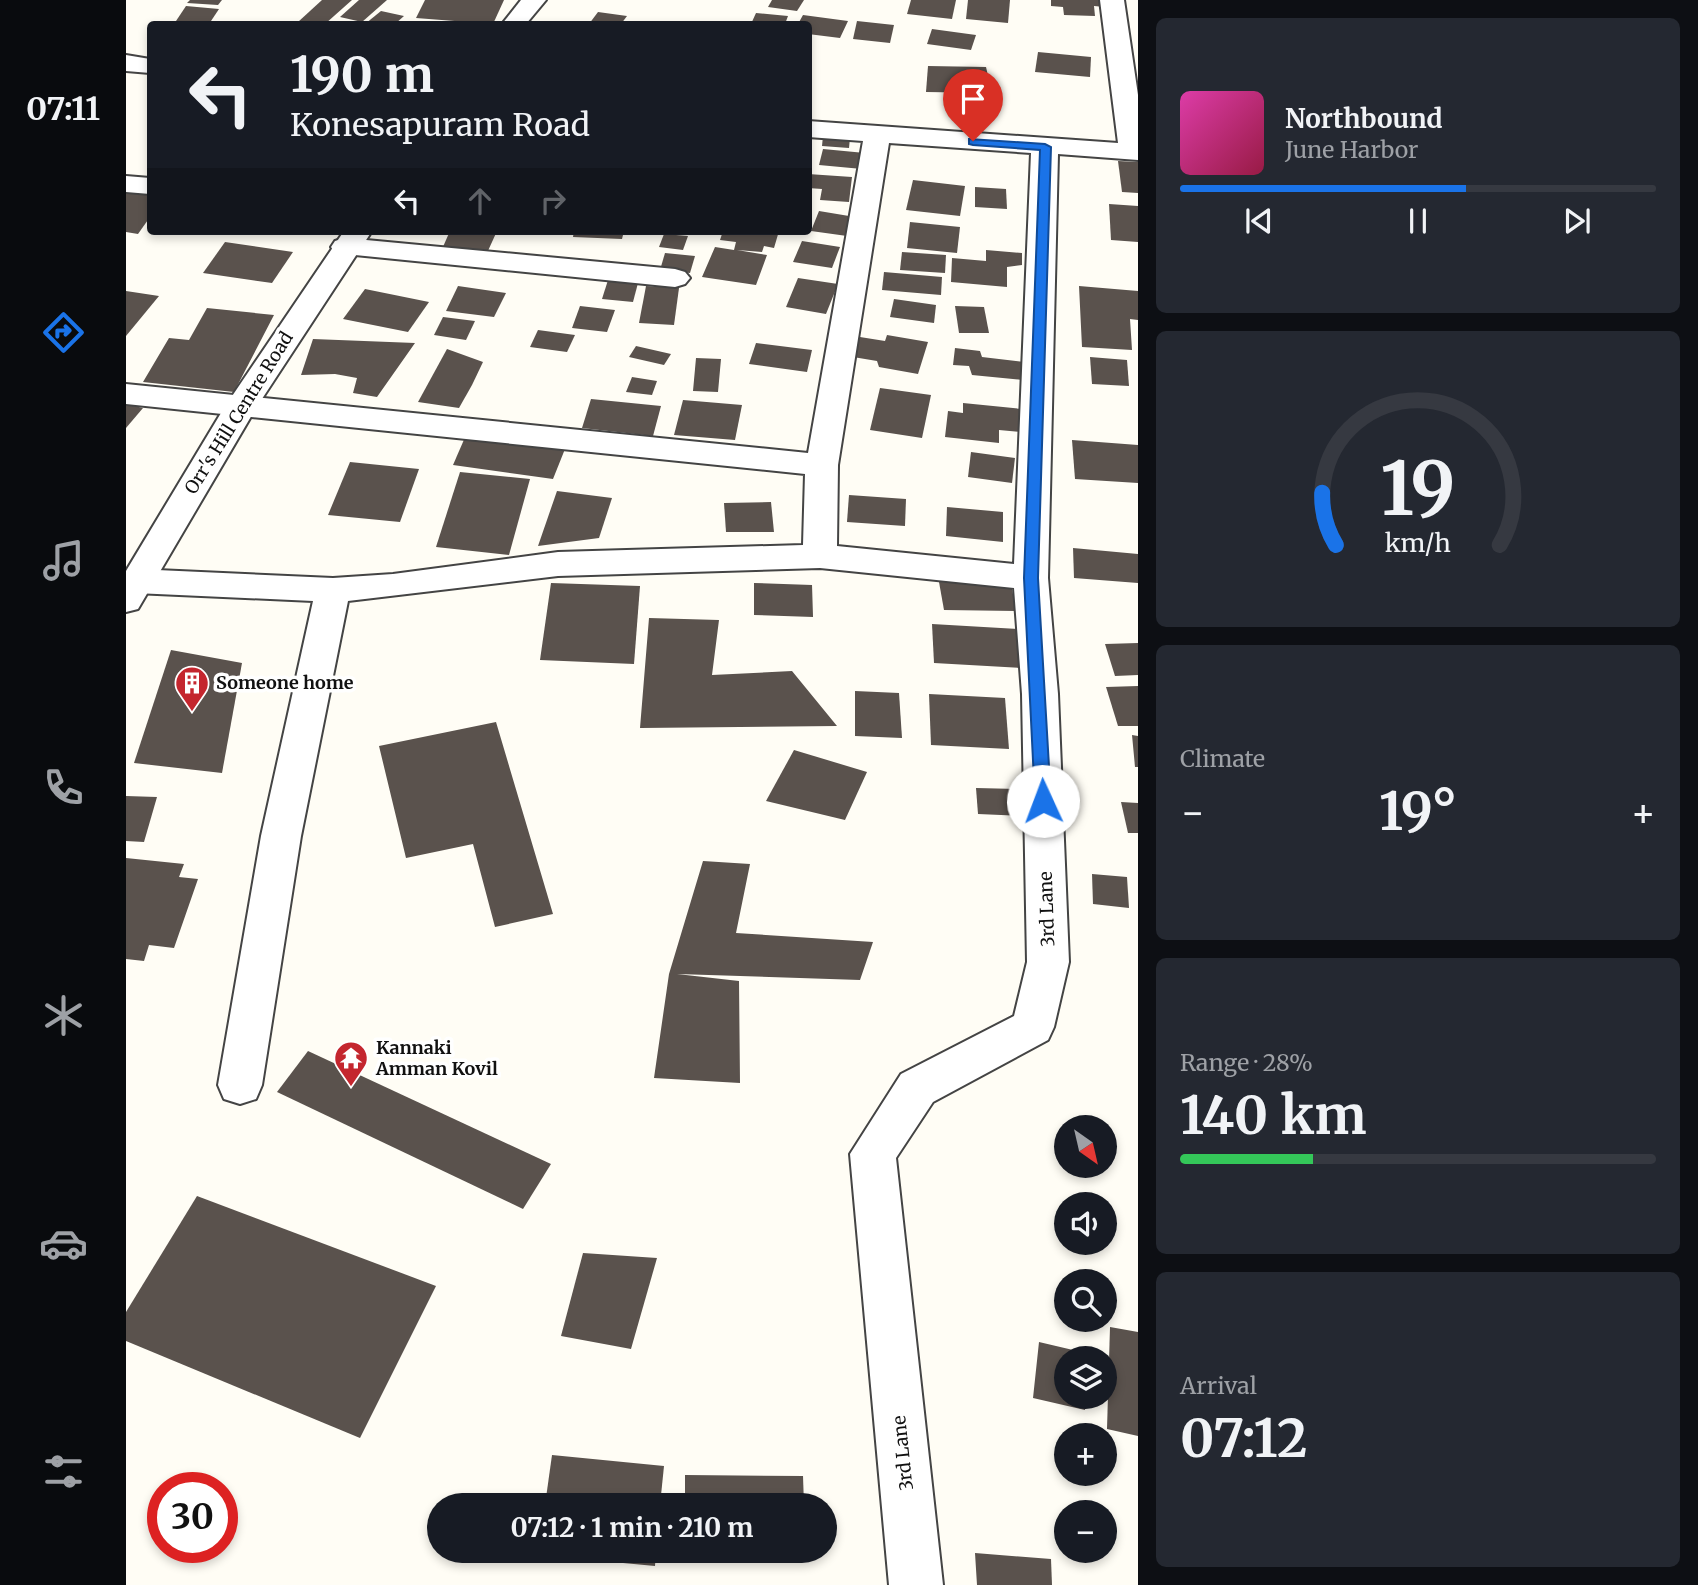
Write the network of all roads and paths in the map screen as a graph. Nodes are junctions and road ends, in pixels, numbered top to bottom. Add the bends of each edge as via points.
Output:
1 (534, 0) edge
2 (1112, 0) edge
3 (516, 21) edge
4 (126, 63) edge
5 (147, 66) edge
6 (812, 129) edge
7 (877, 134) junction
8 (1045, 147) junction
9 (1135, 152) edge
10 (126, 184) edge
11 (147, 186) edge
12 (351, 239) edge
13 (675, 278) dead end
14 (126, 394) edge
15 (240, 408) junction
16 (822, 465) junction
17 (820, 556) junction
18 (1031, 578) junction
19 (130, 590) edge
20 (333, 590) junction
21 (240, 1086) dead end
22 (916, 1585) edge

1 - 3 street
2 - 9 street
4 - 5 street
6 - 7 street
7 - 8 street
7 - 16 street
8 - 9 street
8 - 18 street, 3rd Lane
10 - 11 street
12 - 13 street
12 - 15 street, Orr's Hill Centre Road
14 - 15 street
15 - 16 street
15 - 19 street, Orr's Hill Centre Road
16 - 17 street
17 - 18 street
17 - 20 street via 558,564
18 - 22 street, 3rd Lane via 1040,694 1048,962 1033,1027 917,1088 873,1154
19 - 20 street
20 - 21 street via 281,836

